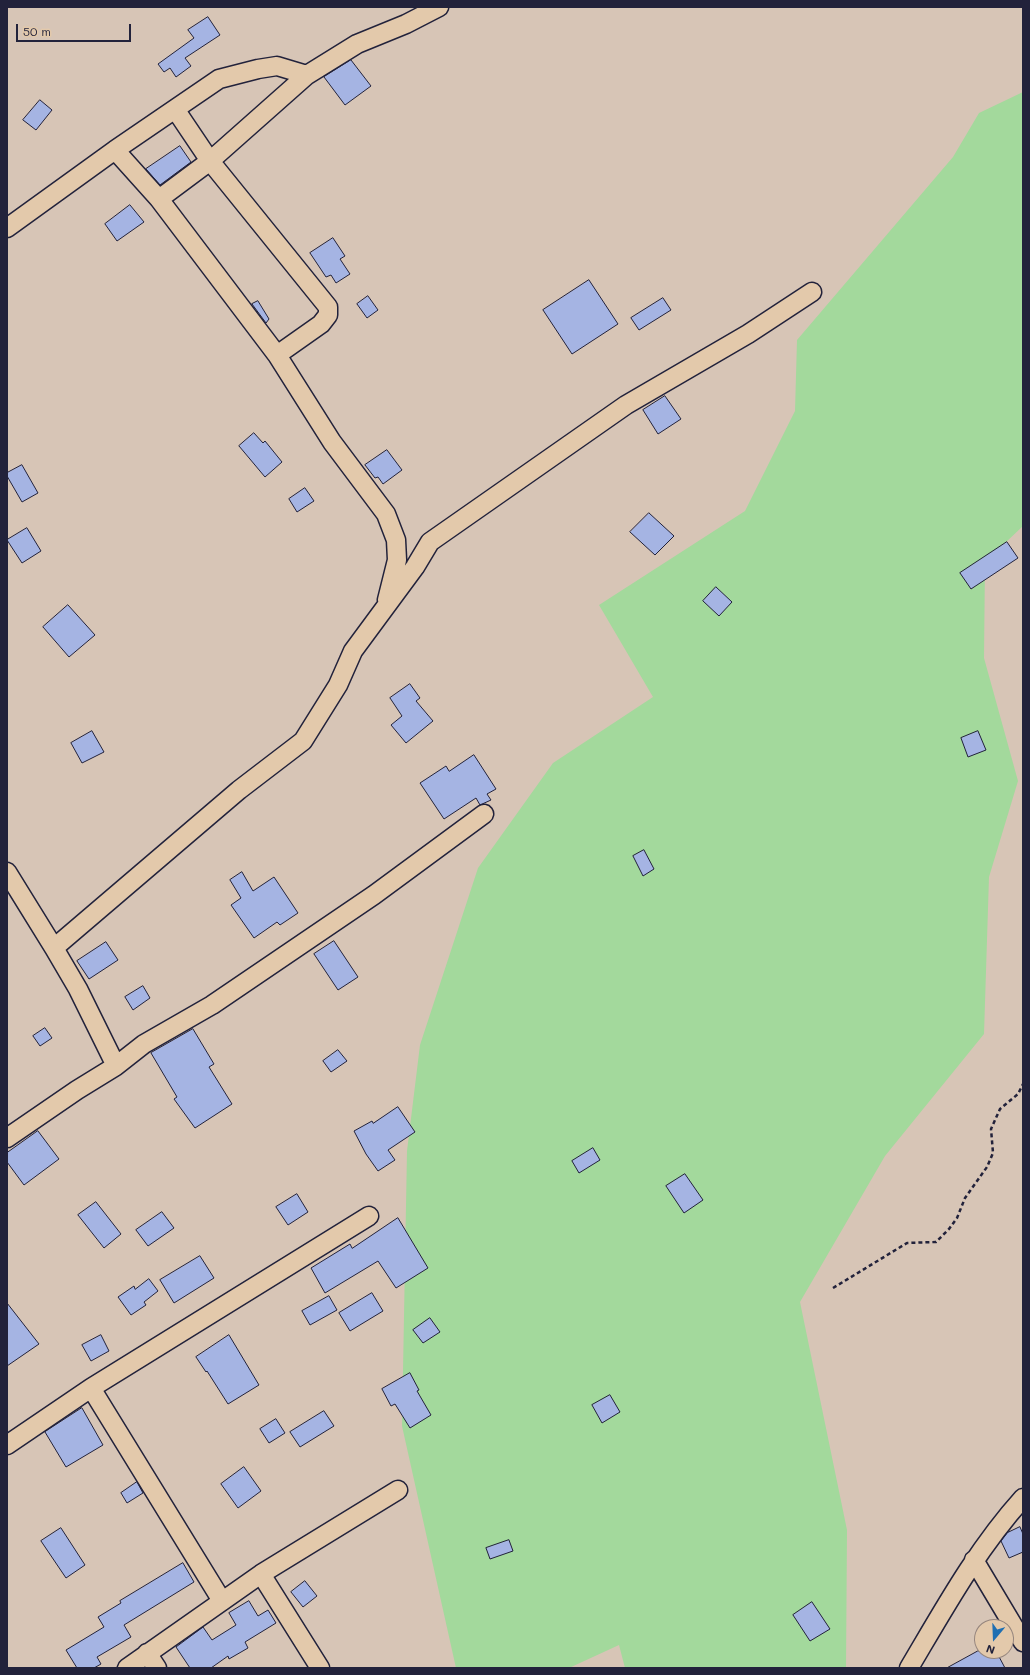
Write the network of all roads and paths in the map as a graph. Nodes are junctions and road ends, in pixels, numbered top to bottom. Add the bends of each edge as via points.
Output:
1 (439, 7) edge
2 (307, 75) junction
3 (175, 109) junction
4 (115, 150) junction
5 (210, 161) junction
6 (159, 199) junction
7 (7, 228) edge
8 (812, 292) dead end
9 (277, 355) junction
10 (384, 609) junction
11 (484, 814) dead end
12 (7, 872) edge
13 (54, 948) junction
14 (116, 1066) junction
15 (1023, 1084) edge
16 (7, 1138) edge
17 (368, 1216) dead end
18 (833, 1288) dead end
19 (91, 1388) junction
20 (7, 1445) edge
21 (398, 1490) dead end
22 (1023, 1498) edge
23 (974, 1560) junction
24 (261, 1574) junction
25 (222, 1601) junction
26 (1023, 1642) edge
27 (152, 1661) edge
28 (126, 1668) edge
29 (320, 1668) edge
30 (909, 1668) edge

1 - 2 street via 357,44
2 - 3 street via 277,66 235,74 219,79
2 - 5 street
3 - 4 street
3 - 5 street
4 - 6 street
4 - 7 street
5 - 6 street
5 - 9 street via 328,307 328,316 321,324
6 - 9 street
8 - 10 street via 748,334 626,405 430,542
9 - 10 street via 332,442 386,514 396,540 396,560
10 - 13 street via 354,650 338,685 303,741 239,790
11 - 14 street via 340,918 212,1005 144,1044
12 - 13 street
13 - 14 street via 78,989
14 - 16 street
15 - 18 path via 1018,1094 1000,1109 991,1128 993,1153 949,1229 936,1242 907,1243
17 - 19 street
19 - 20 street
19 - 25 street
21 - 24 street
22 - 23 street via 1002,1521
23 - 26 street
23 - 30 street
24 - 25 street
24 - 29 street
25 - 27 street
27 - 28 street

